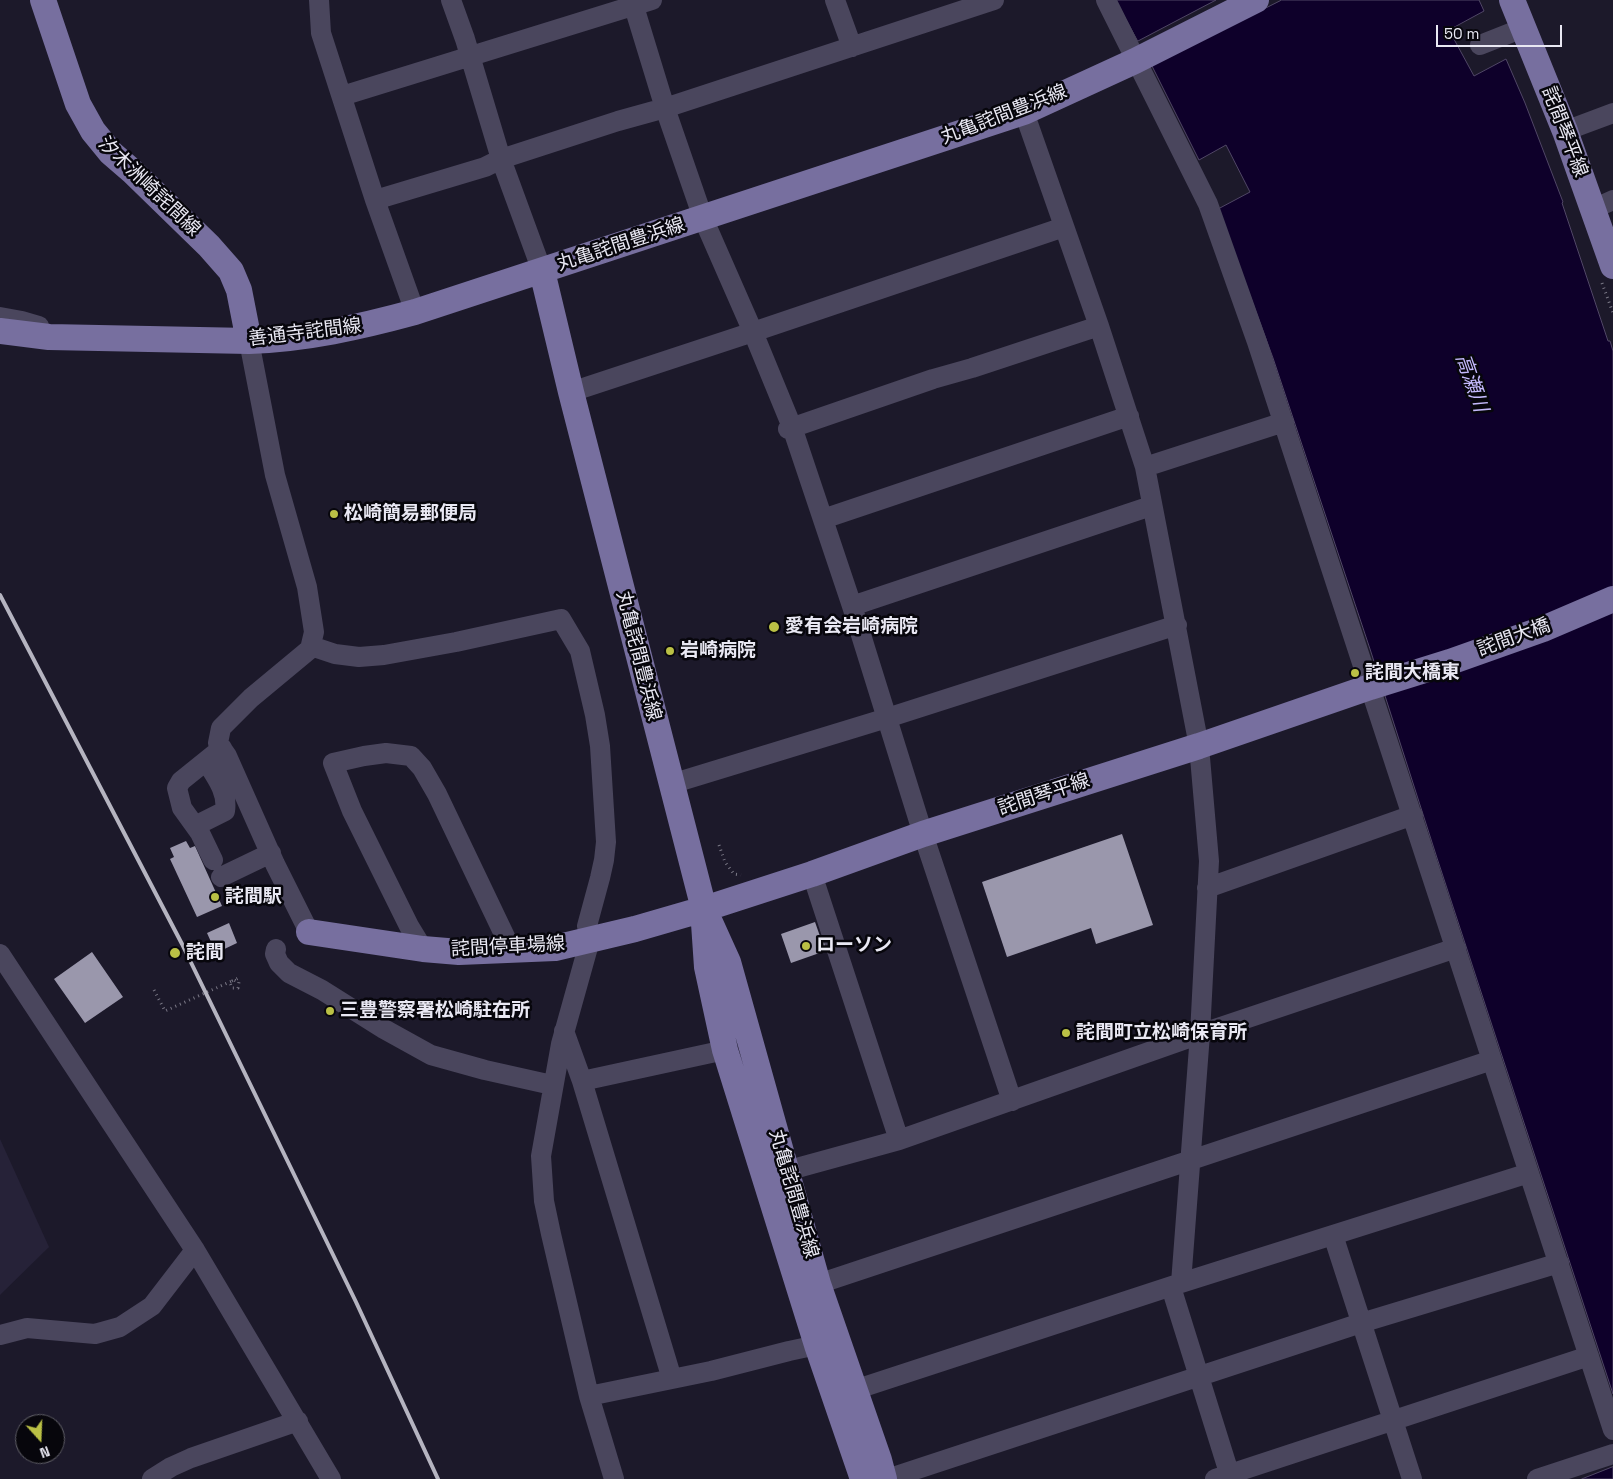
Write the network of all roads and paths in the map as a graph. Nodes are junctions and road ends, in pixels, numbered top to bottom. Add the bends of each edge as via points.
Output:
1 (43, 0) edge
2 (319, 0) edge
3 (451, 0) edge
4 (836, 0) edge
5 (994, 0) edge
6 (1106, 0) edge
7 (1256, 0) edge
8 (1512, 0) edge
9 (639, 2) edge
10 (1522, 28) junction
11 (1480, 45) dead end
12 (852, 47) junction
13 (470, 56) junction
14 (1136, 61) junction
15 (342, 96) junction
16 (665, 108) junction
17 (1024, 112) junction
18 (1613, 113) edge
19 (1565, 131) junction
20 (501, 159) junction
21 (375, 200) junction
22 (1603, 205) edge
23 (703, 218) junction
24 (1064, 227) junction
25 (1613, 266) edge
26 (542, 271) junction
27 (415, 312) junction
28 (0, 317) edge
29 (1100, 326) junction
30 (0, 331) edge
31 (753, 332) junction
32 (77, 337) junction
33 (249, 341) junction
34 (570, 392) junction
35 (1128, 416) junction
36 (1284, 422) junction
37 (790, 428) junction
38 (1145, 467) junction
39 (1152, 506) junction
40 (823, 519) junction
41 (1613, 599) edge
42 (852, 606) junction
43 (1177, 626) junction
44 (311, 646) junction
45 (1378, 685) junction
46 (887, 718) junction
47 (1200, 746) junction
48 (222, 748) junction
49 (206, 761) junction
50 (671, 784) junction
51 (1413, 815) junction
52 (195, 826) junction
53 (923, 834) junction
54 (271, 853) junction
55 (812, 874) junction
56 (1208, 888) junction
57 (704, 909) junction
58 (309, 932) joint
59 (590, 940) junction
60 (1456, 948) junction
61 (276, 949) dead end
62 (423, 949) junction
63 (511, 950) junction
64 (0, 954) edge
65 (240, 977) dead end
66 (154, 990) dead end
67 (564, 1032) junction
68 (1200, 1034) junction
69 (724, 1050) junction
70 (1492, 1060) junction
71 (582, 1081) junction
72 (552, 1085) junction
73 (1012, 1102) junction
74 (899, 1140) junction
75 (1189, 1161) junction
76 (786, 1171) junction
77 (1529, 1173) junction
78 (1333, 1235) junction
79 (196, 1250) junction
80 (1558, 1263) junction
81 (818, 1284) junction
82 (1176, 1285) junction
83 (1361, 1322) junction
84 (0, 1335) edge
85 (817, 1346) junction
86 (1589, 1356) junction
87 (1199, 1375) junction
88 (672, 1379) junction
89 (845, 1393) junction
90 (589, 1396) junction
91 (298, 1421) junction
92 (1393, 1421) junction
93 (1613, 1430) edge
94 (1613, 1454) edge
95 (1226, 1477) edge
96 (152, 1479) edge
97 (331, 1479) edge
98 (614, 1479) edge
99 (863, 1479) edge
100 (886, 1479) edge
101 (1412, 1479) edge
102 (1537, 1479) edge

1 - 33 main road, 汐木洲崎詫間線 via 78,104 93,131 111,153 231,271 239,290
2 - 15 street via 321,32
3 - 13 street
4 - 12 street
5 - 12 street
6 - 14 street
7 - 14 main road, 丸亀詫間豊浜線
8 - 10 main road, 詫間琴平線
9 - 13 street
9 - 16 street
10 - 11 street
10 - 19 main road, 詫間琴平線
12 - 16 street
13 - 15 street
13 - 20 street
14 - 17 main road, 丸亀詫間豊浜線
14 - 36 street via 1208,204
15 - 21 street
16 - 20 street
16 - 23 street
17 - 23 main road, 丸亀詫間豊浜線
17 - 24 street
18 - 19 street
19 - 22 main road, 詫間琴平線
20 - 21 street
20 - 26 street
21 - 27 street
22 - 25 main road, 詫間琴平線
23 - 26 main road, 丸亀詫間豊浜線
23 - 31 street
24 - 29 street
24 - 31 street
26 - 27 main road, 善通寺詫間線
26 - 34 main road, 丸亀詫間豊浜線
27 - 33 main road, 善通寺詫間線 via 318,334
28 - 32 street
29 - 35 street
29 - 37 street
30 - 32 main road, 善通寺詫間線
31 - 34 street
31 - 37 street
32 - 33 main road, 善通寺詫間線
33 - 44 street via 275,475 307,587 314,632
34 - 50 main road, 丸亀詫間豊浜線
35 - 38 street
35 - 40 street
36 - 38 street
36 - 45 street
37 - 40 street
38 - 39 street
39 - 42 street
39 - 43 street
40 - 42 street
41 - 45 main road, 詫間大橋 via 1543,628
42 - 46 street
43 - 46 street
43 - 47 street
44 - 48 street via 220,728 218,743
44 - 59 street via 359,657 384,655 560,619 580,651 600,746 606,842 587,926
45 - 47 main road, 詫間琴平線
45 - 51 street
46 - 50 street
46 - 53 street
47 - 53 main road, 詫間琴平線
47 - 56 street via 1209,861
48 - 49 street
48 - 54 street
49 - 52 street via 177,788 182,808
49 - 52 street via 227,801 225,811
50 - 57 main road, 丸亀詫間豊浜線
51 - 56 street
51 - 60 street
52 - 54 street via 217,868
53 - 55 main road, 詫間琴平線
53 - 73 street
54 - 58 street
55 - 57 main road, 詫間琴平線
55 - 74 street
56 - 68 street
57 - 59 main road, 詫間停車場線
57 - 69 main road, 丸亀詫間豊浜線 via 707,967
57 - 76 main road, 丸亀詫間豊浜線 via 728,962
58 - 62 main road, 詫間停車場線
59 - 63 main road, 詫間停車場線 via 555,948
59 - 67 street
60 - 68 street
60 - 70 street
61 - 72 street via 279,963 290,973 431,1055
62 - 63 main road, 詫間停車場線 via 459,952
62 - 63 street via 361,829 333,763 386,753 411,756 437,794
64 - 79 street
65 - 66 path via 232,981 230,983 232,988 238,988 239,982 237,980 234,980 165,1011
67 - 71 street
67 - 72 street
68 - 73 street
68 - 75 street
69 - 71 street
69 - 85 main road, 丸亀詫間豊浜線
70 - 75 street
70 - 77 street
71 - 88 street
72 - 90 street via 541,1156 544,1201
73 - 74 street
74 - 76 street
75 - 81 street
75 - 82 street
76 - 81 main road, 丸亀詫間豊浜線
77 - 78 street
77 - 80 street
78 - 82 street
78 - 83 street
79 - 84 street via 152,1306 120,1327 95,1334 27,1328
79 - 91 street
80 - 83 street
80 - 86 street
81 - 89 main road, 丸亀詫間豊浜線
82 - 87 street
82 - 89 street
83 - 87 street
83 - 92 street
85 - 88 street
85 - 89 main road, 丸亀詫間豊浜線
86 - 92 street
86 - 93 street
87 - 95 street
87 - 100 street
88 - 90 street
89 - 99 main road, 丸亀詫間豊浜線
89 - 100 main road, 丸亀詫間豊浜線
90 - 98 street
91 - 96 street via 192,1458
91 - 97 street
92 - 95 street
92 - 101 street
94 - 102 street

